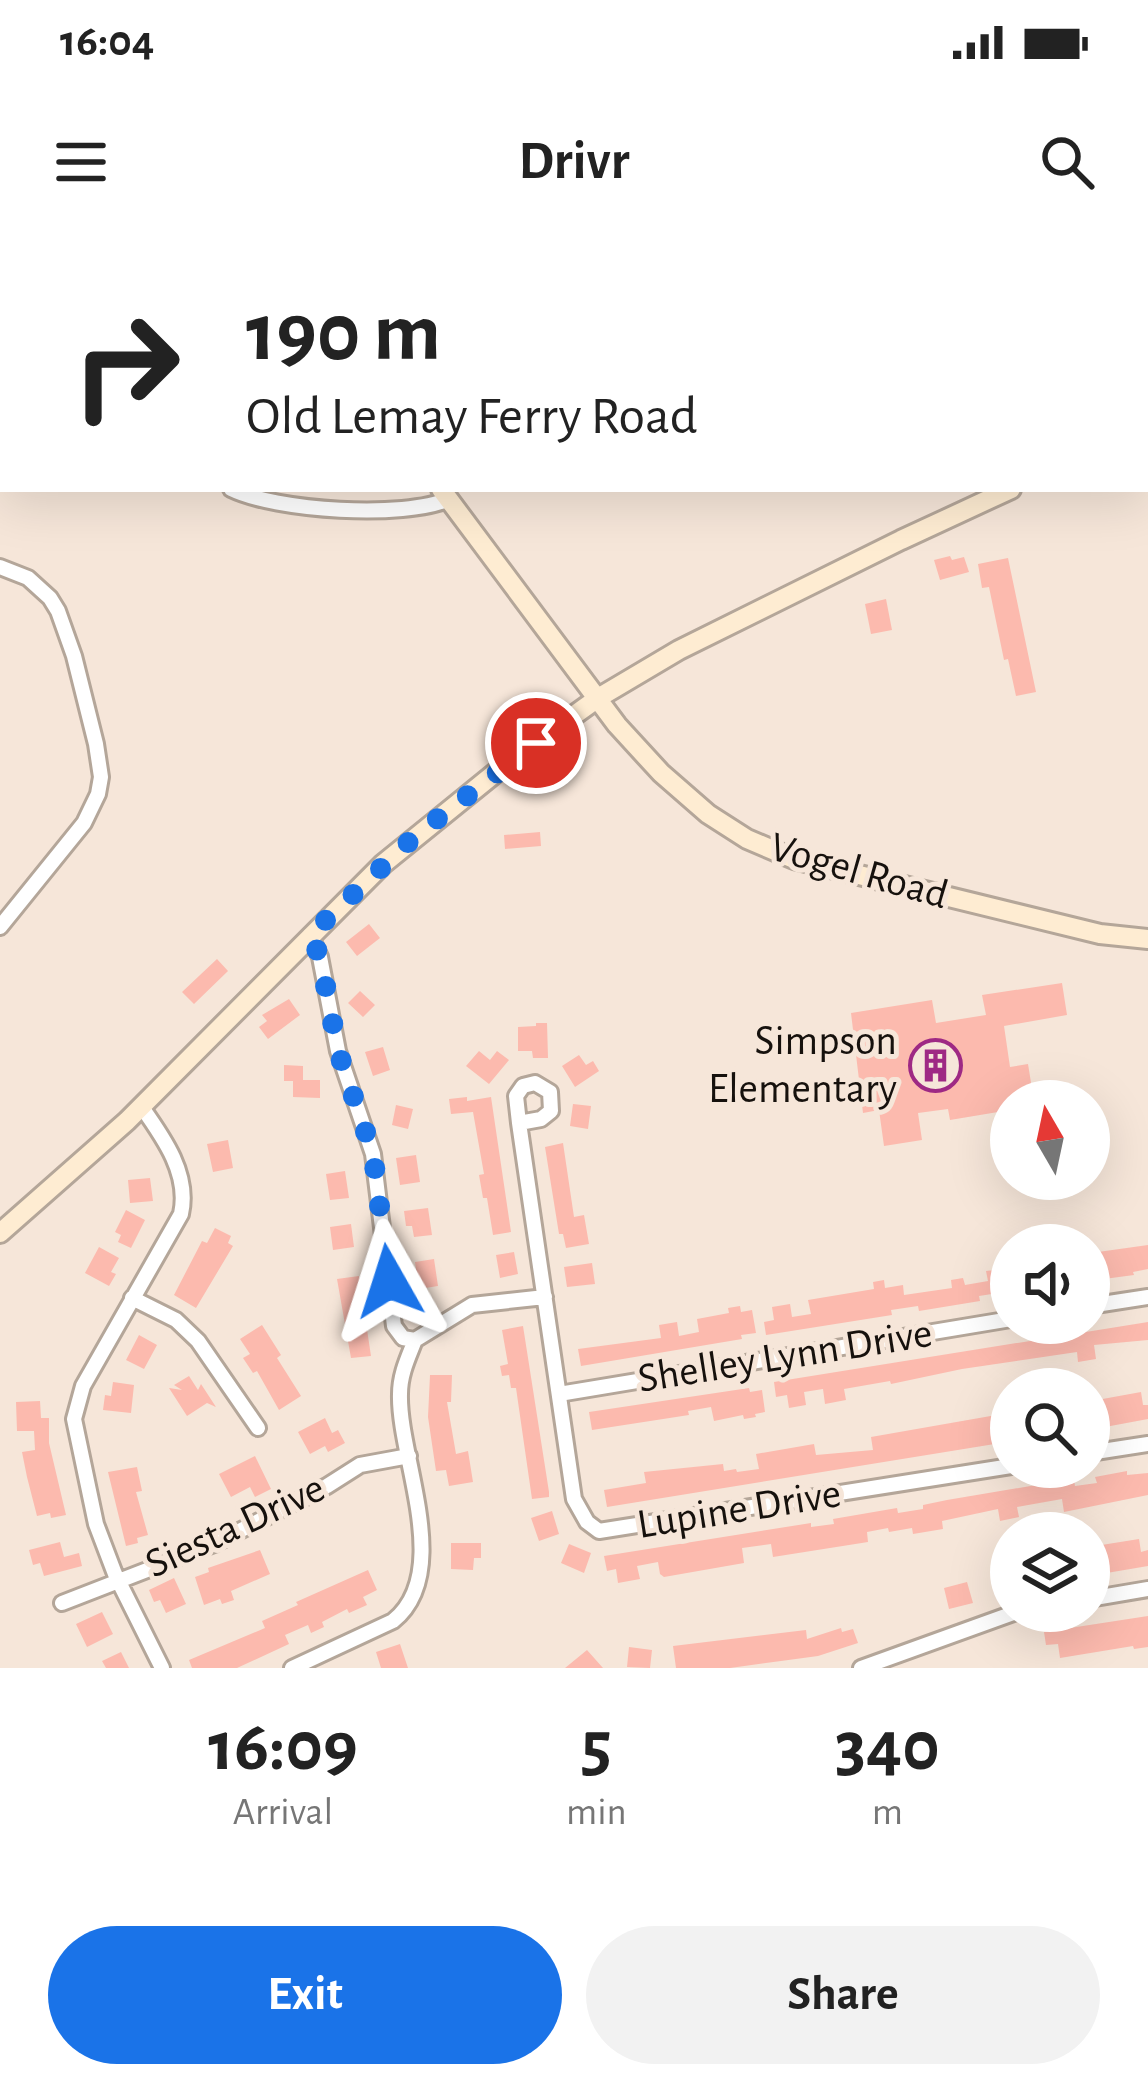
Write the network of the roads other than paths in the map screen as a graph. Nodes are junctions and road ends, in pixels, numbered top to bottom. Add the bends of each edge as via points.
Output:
1 (239, 492) edge
2 (1005, 492) edge
3 (445, 494) edge
4 (0, 567) edge
5 (598, 698) junction
6 (0, 927) edge
7 (310, 935) junction
8 (1148, 939) edge
9 (141, 1106) junction
10 (519, 1123) dead end
11 (0, 1233) edge
12 (545, 1297) junction
13 (1148, 1297) edge
14 (132, 1298) junction
15 (1110, 1303) edge
16 (990, 1322) edge
17 (415, 1340) junction
18 (559, 1394) junction
19 (258, 1428) dead end
20 (1148, 1444) edge
21 (1110, 1450) edge
22 (409, 1456) junction
23 (990, 1469) edge
24 (117, 1579) junction
25 (1148, 1589) edge
26 (1110, 1595) edge
27 (62, 1603) dead end
28 (990, 1621) edge
29 (162, 1668) edge
30 (292, 1668) edge
31 (861, 1668) edge

1 - 3 street via 301,508 411,508
2 - 5 main road via 712,632
3 - 5 main road, Vogel Road
4 - 6 street via 28,578 58,611 100,777 84,823
5 - 7 main road via 415,836
5 - 8 main road, Vogel Road via 661,773 747,839 794,859
7 - 9 main road
7 - 17 street via 373,1154 394,1326
9 - 11 main road
9 - 14 street via 166,1141 184,1202
10 - 12 street, Lupine Drive
12 - 17 street via 472,1305
12 - 18 street, Lupine Drive
13 - 15 street
14 - 19 street via 198,1341
14 - 24 street via 83,1386 74,1419 96,1524
16 - 18 street, Shelley Lynn Drive
17 - 22 street via 399,1396
18 - 23 street, Lupine Drive via 574,1499 599,1531
20 - 21 street
22 - 24 street, Siesta Drive via 360,1465 214,1544
22 - 30 street via 422,1546 411,1598 393,1621
24 - 27 street, Siesta Drive
24 - 29 street
25 - 26 street
28 - 31 street

